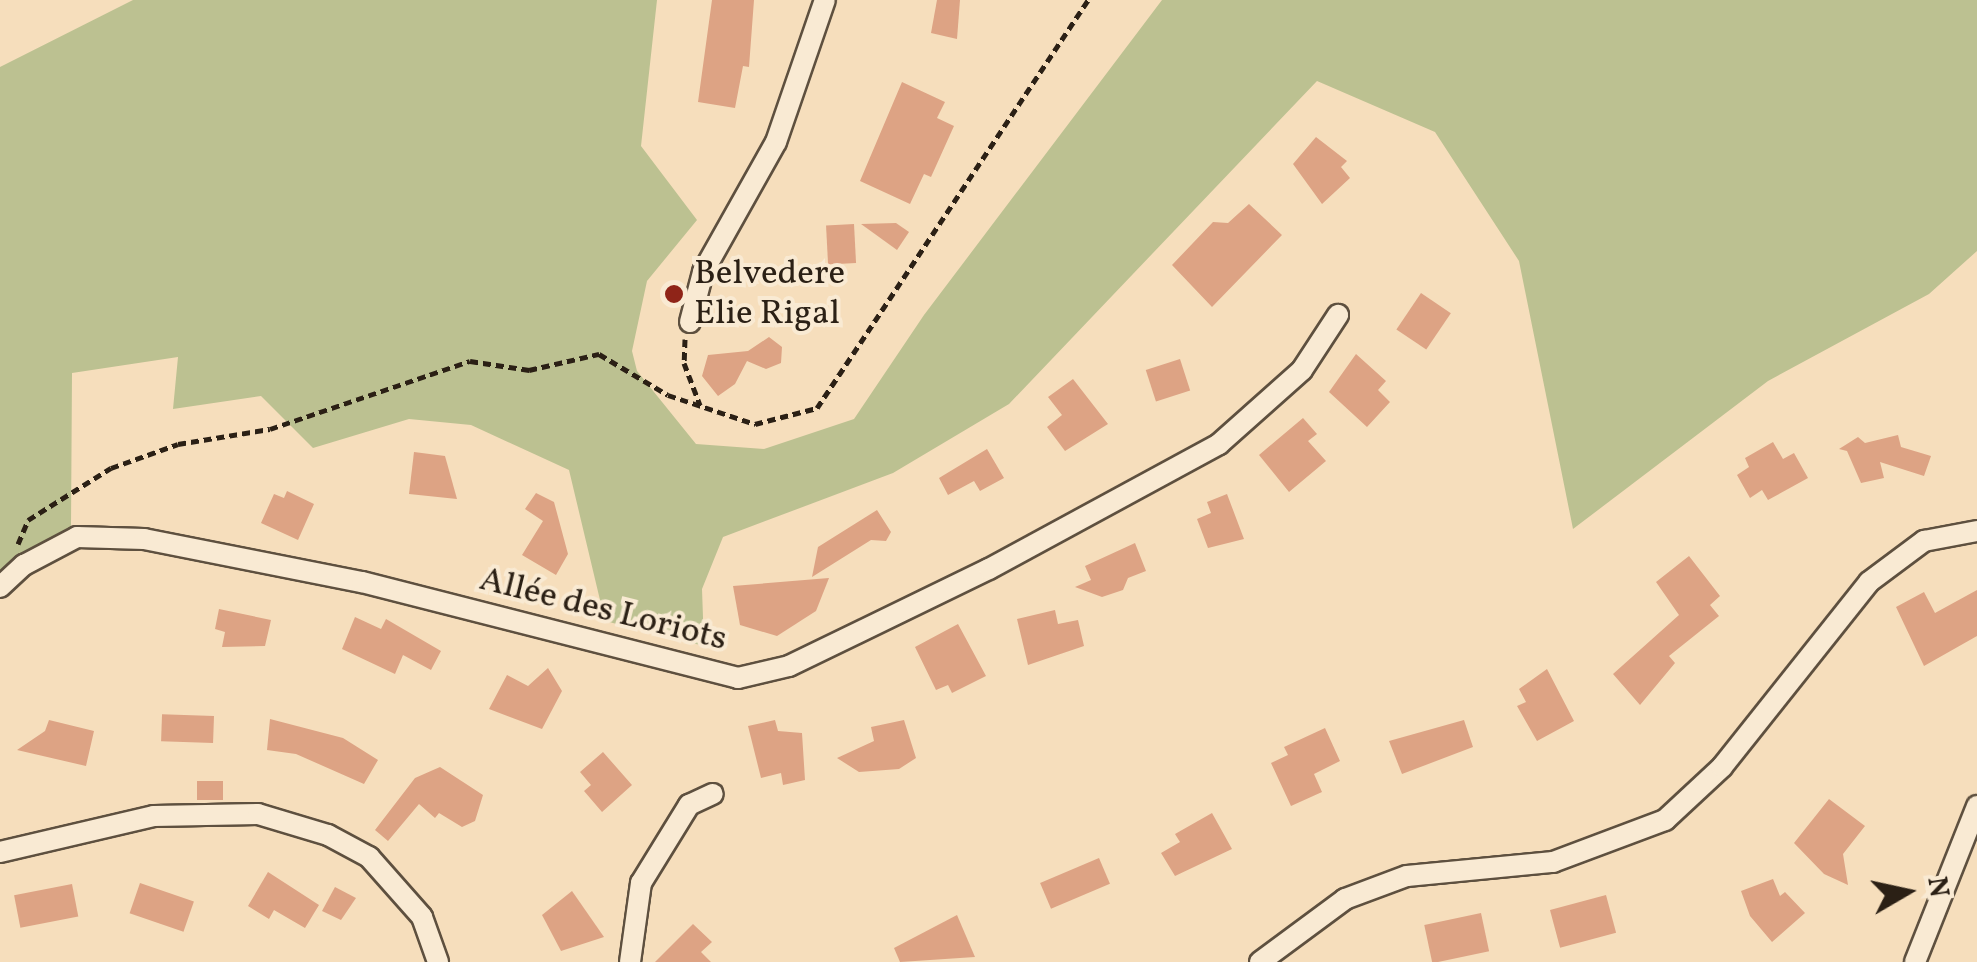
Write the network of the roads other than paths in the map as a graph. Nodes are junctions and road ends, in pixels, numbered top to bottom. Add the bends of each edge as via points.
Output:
1 (824, 0) edge
2 (1338, 314) dead end
3 (690, 322) road end
4 (1977, 530) edge
5 (0, 586) edge
6 (713, 794) dead end
7 (1977, 806) edge
8 (0, 852) edge
9 (438, 962) edge
10 (630, 962) edge
11 (1260, 962) edge
12 (1915, 962) edge

1 - 3 street via 776,142 703,272
2 - 5 street, Allée des Loriots via 1302,370 1219,444 988,570 789,666 738,678 362,582 144,539 77,536
4 - 11 street via 1924,540 1869,582 1722,767 1665,820 1553,862 1407,876 1345,899
6 - 10 street via 690,805 641,883
7 - 12 street
8 - 9 street via 154,816 258,814 328,836 369,858 422,917

